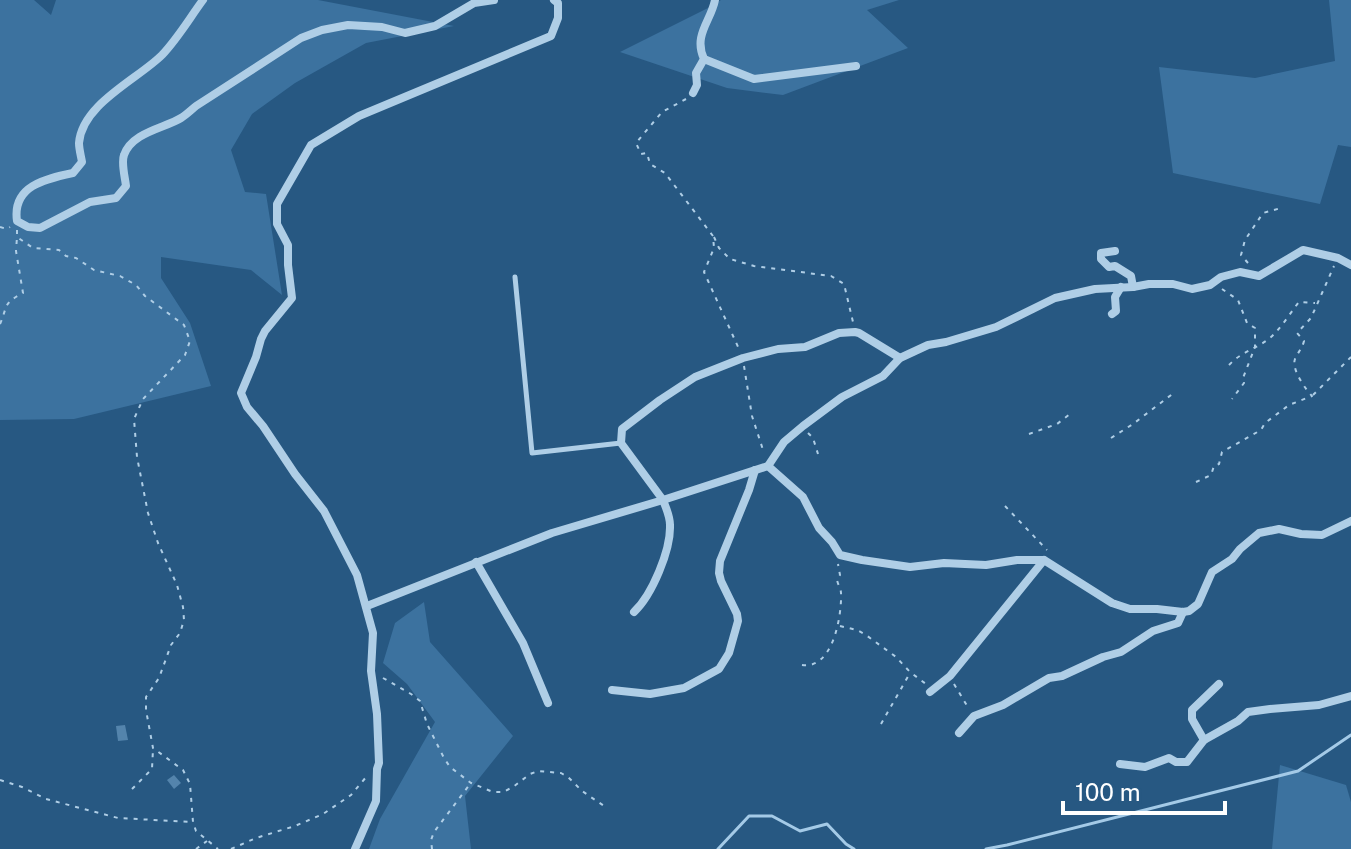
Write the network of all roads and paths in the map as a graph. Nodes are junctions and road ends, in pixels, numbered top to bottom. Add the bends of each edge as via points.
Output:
1 (203, 0) edge
2 (494, 0) edge
3 (715, 0) edge
4 (559, 1) edge
5 (704, 59) junction
6 (856, 66) dead end
7 (693, 93) joint
8 (1281, 208) dead end
9 (17, 221) junction
10 (713, 236) junction
11 (17, 237) junction
12 (1115, 251) dead end
13 (1338, 258) junction
14 (1351, 265) edge
15 (1259, 276) junction
16 (515, 277) dead end
17 (1210, 285) junction
18 (1121, 287) junction
19 (1133, 287) junction
20 (1316, 303) junction
21 (1112, 314) dead end
22 (0, 324) edge
23 (855, 332) junction
24 (1255, 347) junction
25 (1351, 357) edge
26 (743, 358) junction
27 (900, 358) junction
28 (1229, 365) dead end
29 (1175, 392) dead end
30 (1312, 396) junction
31 (1232, 399) dead end
32 (1070, 414) dead end
33 (803, 426) junction
34 (1029, 434) dead end
35 (1111, 438) dead end
36 (621, 443) junction
37 (818, 454) dead end
38 (768, 466) junction
39 (755, 470) junction
40 (1196, 482) dead end
41 (663, 500) junction
42 (1005, 506) dead end
43 (1351, 521) edge
44 (843, 556) junction
45 (1044, 560) junction
46 (476, 562) junction
47 (367, 606) junction
48 (634, 612) dead end
49 (1183, 612) junction
50 (838, 625) junction
51 (802, 665) dead end
52 (371, 671) junction
53 (910, 672) junction
54 (950, 676) junction
55 (1219, 684) dead end
56 (612, 690) dead end
57 (930, 692) joint
58 (1351, 696) edge
59 (548, 703) dead end
60 (974, 716) junction
61 (881, 724) dead end
62 (959, 733) dead end
63 (1204, 740) junction
64 (153, 748) junction
65 (379, 763) junction
66 (1120, 764) dead end
67 (0, 780) edge
68 (471, 783) junction
69 (132, 789) dead end
70 (607, 808) dead end
71 (193, 822) junction
72 (208, 840) junction
73 (196, 849) edge
74 (218, 849) edge
75 (231, 849) edge
76 (355, 849) edge
77 (432, 849) edge

1 - 9 street via 159,58 113,92 84,125 82,162 73,173 27,190 16,208
2 - 9 street via 474,3 435,26 405,33 348,25 301,38 131,146 124,155 126,186 116,198 90,202 40,228
3 - 5 street via 701,38
4 - 47 street via 551,36 359,116 311,145 277,204 277,224 288,245 292,298 261,339 241,393 324,511
5 - 6 street via 754,79
5 - 7 street
7 - 10 path via 662,112 636,143
8 - 15 path via 1263,213 1245,240 1241,255
9 - 11 path
10 - 23 path via 730,259 831,276 844,284
10 - 26 path via 704,272
11 - 22 path via 23,293 10,300
11 - 64 path via 33,248 59,250 136,285 184,325 190,341 185,355 143,399 134,419 148,513 177,585 184,620 146,697
12 - 19 street via 1101,253 1101,259 1131,276
13 - 14 street
13 - 15 street via 1303,250
13 - 20 path
15 - 17 street via 1240,272
16 - 36 lane via 532,453
17 - 19 street
17 - 24 path via 1238,300 1247,323 1255,328
18 - 19 street
18 - 21 street
18 - 27 street via 1055,298 996,327
20 - 24 path via 1299,302 1272,336
20 - 30 path via 1297,333 1304,341 1294,367
23 - 26 street
23 - 27 street
24 - 28 path
24 - 31 path via 1244,383
25 - 30 path
26 - 36 street via 695,377 660,400 622,429
26 - 38 path via 752,416
27 - 33 street via 883,376
29 - 35 path
30 - 40 path via 1289,405 1261,430 1222,452 1211,475
32 - 34 path
33 - 37 path
33 - 38 street
36 - 41 street
38 - 39 street
38 - 44 street via 803,497 819,528
39 - 41 street
39 - 56 street via 720,561 721,581 738,621 719,669 684,688 650,694
41 - 46 street
41 - 48 street via 670,526 666,548 651,589
42 - 45 path via 1049,553
43 - 49 street via 1322,535 1279,529 1259,533 1212,572 1198,604
44 - 45 street via 910,567
44 - 50 path via 838,564
45 - 49 street via 1112,603
45 - 54 street
46 - 47 street
46 - 59 street via 523,643
47 - 52 street via 373,633
49 - 60 street via 1178,623 1153,631 1121,652 1049,678
50 - 51 path via 820,660
50 - 53 path via 866,635
52 - 65 street
52 - 68 path via 420,701 444,758
53 - 57 path
53 - 61 path
54 - 57 street
54 - 60 path
55 - 63 street via 1192,710
58 - 63 street via 1248,712
60 - 62 street
63 - 66 street via 1187,762 1169,758 1145,767
64 - 69 path via 152,769
64 - 71 path via 183,770 190,784
65 - 75 path via 351,795 323,814
65 - 76 street via 376,801
67 - 71 path via 118,818
68 - 70 path via 503,792 538,771 561,773
68 - 77 path via 434,832
71 - 72 path
72 - 73 path
72 - 74 path

